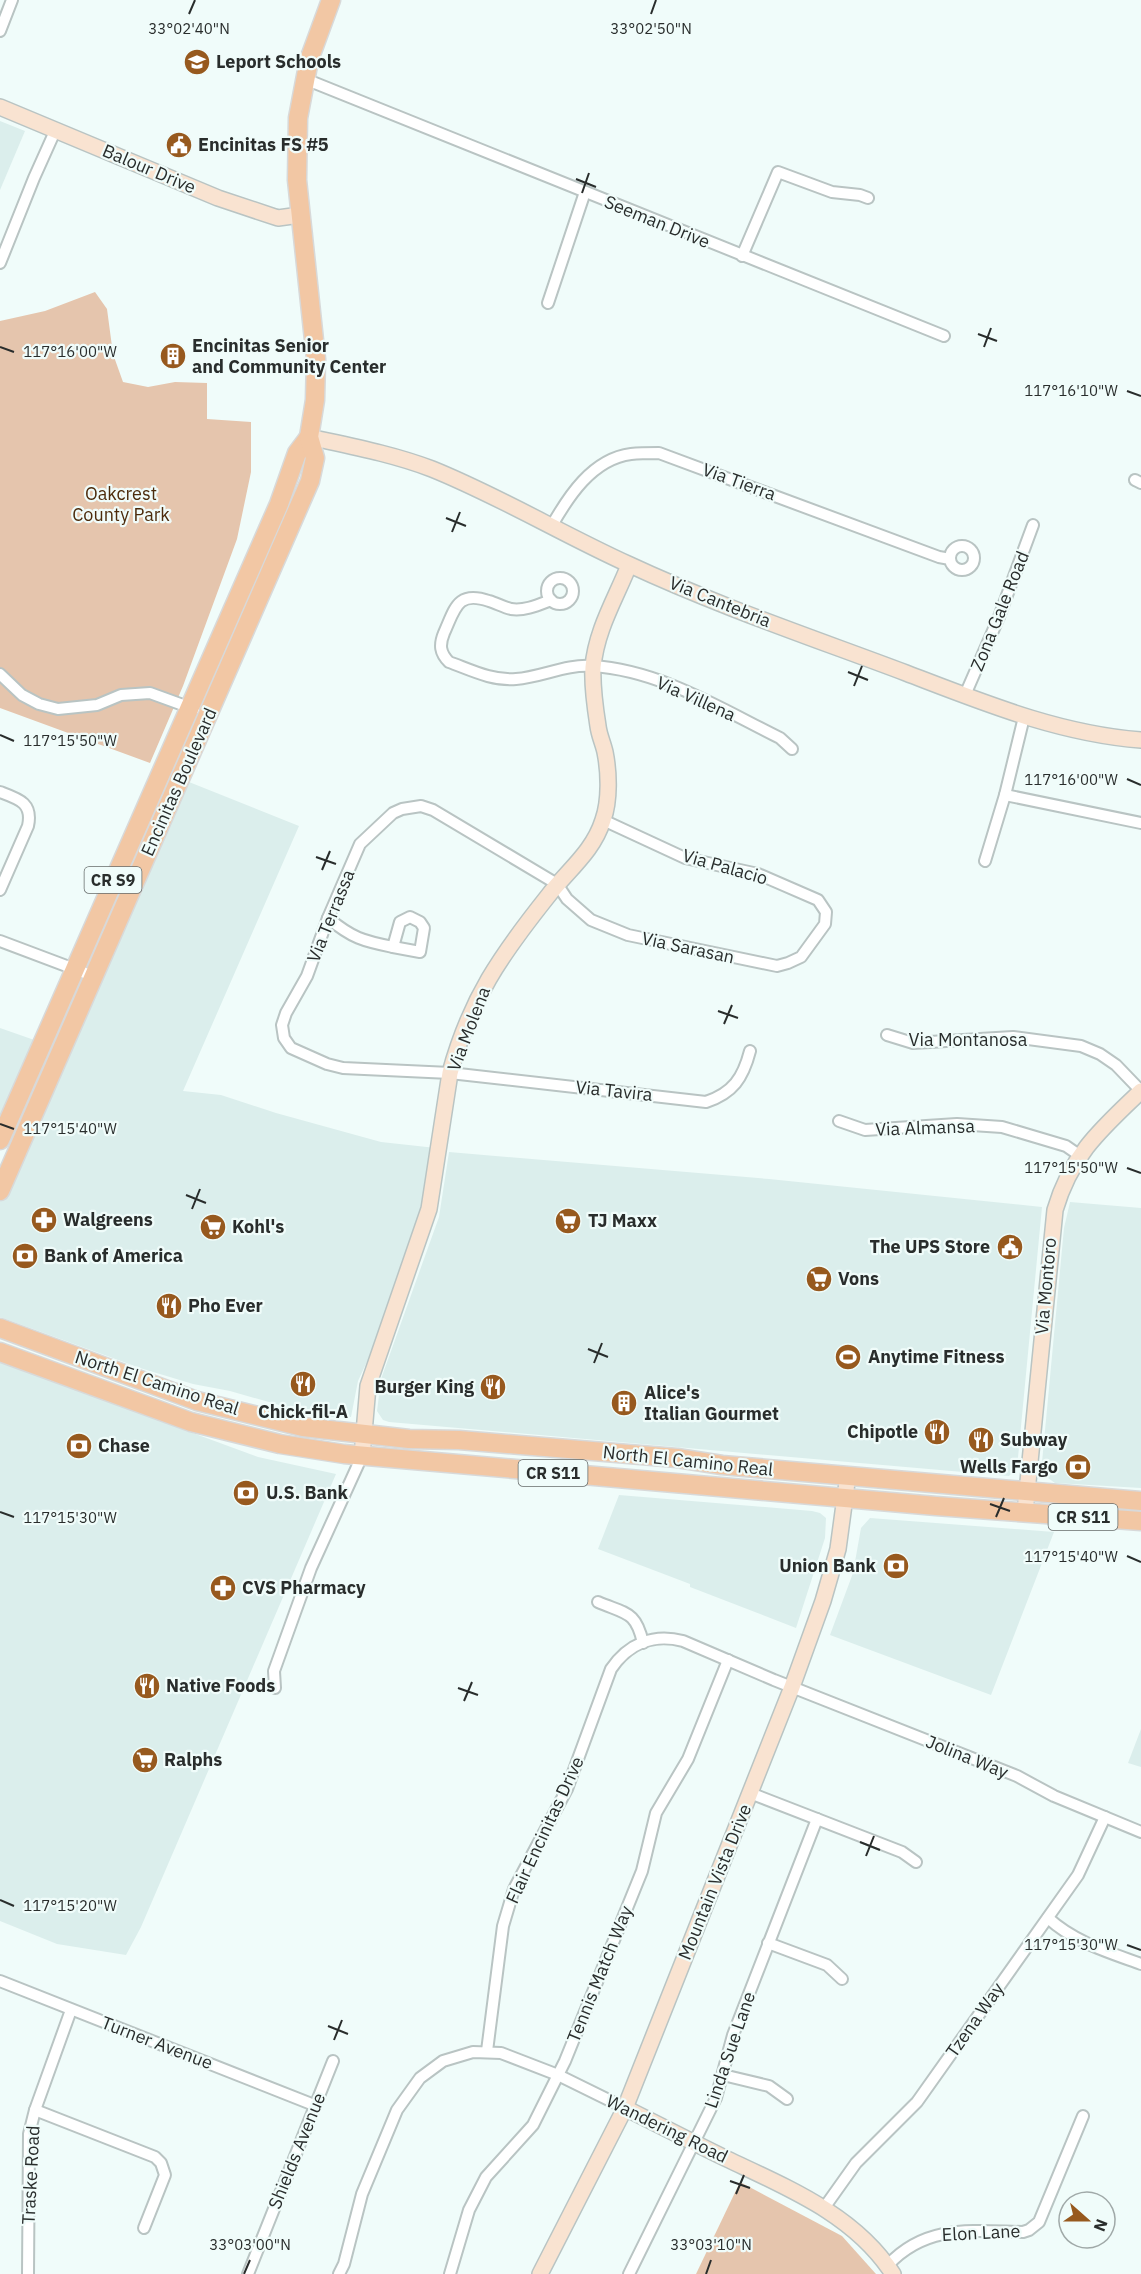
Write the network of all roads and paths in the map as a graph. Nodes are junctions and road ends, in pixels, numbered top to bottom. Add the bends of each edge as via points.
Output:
1 (12, 0) edge
2 (331, 0) edge
3 (0, 31) edge
4 (304, 79) junction
5 (0, 107) edge
6 (56, 129) junction
7 (585, 192) junction
8 (868, 198) dead end
9 (300, 215) junction
10 (742, 256) junction
11 (0, 263) edge
12 (548, 303) dead end
13 (944, 336) dead end
14 (309, 437) junction
15 (1034, 525) dead end
16 (551, 527) junction
17 (950, 559) dead end
18 (629, 565) junction
19 (551, 600) dead end
20 (593, 666) junction
21 (0, 674) edge
22 (965, 695) junction
23 (190, 707) junction
24 (209, 714) junction
25 (1024, 717) junction
26 (1141, 741) edge
27 (792, 749) dead end
28 (0, 792) edge
29 (1005, 795) junction
30 (603, 820) junction
31 (1141, 823) edge
32 (986, 861) dead end
33 (557, 884) junction
34 (0, 890) edge
35 (328, 918) junction
36 (822, 928) joint
37 (0, 941) edge
38 (393, 947) dead end
39 (74, 969) junction
40 (93, 976) junction
41 (887, 1035) dead end
42 (750, 1051) dead end
43 (39, 1053) junction
44 (450, 1073) junction
45 (1141, 1091) edge
46 (839, 1121) dead end
47 (27, 1130) junction
48 (0, 1140) edge
49 (1079, 1155) junction
50 (0, 1191) edge
51 (0, 1328) edge
52 (0, 1352) edge
53 (134, 1401) junction
54 (197, 1401) junction
55 (219, 1428) junction
56 (318, 1428) junction
57 (364, 1434) junction
58 (591, 1451) junction
59 (363, 1455) junction
60 (497, 1468) junction
61 (848, 1475) junction
62 (1027, 1492) junction
63 (845, 1498) junction
64 (1141, 1501) edge
65 (1025, 1512) junction
66 (1141, 1521) edge
67 (598, 1602) dead end
68 (643, 1643) junction
69 (728, 1660) junction
70 (792, 1687) junction
71 (275, 1688) dead end
72 (750, 1793) junction
73 (1105, 1817) junction
74 (817, 1819) junction
75 (1141, 1832) edge
76 (916, 1862) dead end
77 (1048, 1918) junction
78 (768, 1943) junction
79 (1141, 1964) edge
80 (842, 1979) dead end
81 (0, 1981) edge
82 (71, 2010) junction
83 (488, 2051) junction
84 (333, 2061) dead end
85 (558, 2075) junction
86 (723, 2075) junction
87 (787, 2099) dead end
88 (314, 2105) junction
89 (625, 2108) junction
90 (35, 2110) junction
91 (1083, 2116) dead end
92 (694, 2143) junction
93 (824, 2208) junction
94 (144, 2228) dead end
95 (890, 2270) edge
96 (28, 2274) edge
97 (248, 2274) edge
98 (339, 2274) edge
99 (450, 2274) edge
100 (540, 2274) edge
101 (629, 2274) edge

1 - 3 street
2 - 4 main road, Encinitas Boulevard / CR S9
4 - 7 street, Seeman Drive
4 - 9 main road, Encinitas Boulevard / CR S9 via 298,118
5 - 6 street, Balour Drive
6 - 9 street, Balour Drive via 218,198 278,218
6 - 11 street
7 - 10 street, Seeman Drive
7 - 12 street
8 - 10 street via 832,192 777,172
9 - 14 main road, Encinitas Boulevard / CR S9 via 316,359
10 - 13 street, Seeman Drive
14 - 16 street, Via Cantebria via 430,468 493,495
14 - 23 main road, Encinitas Boulevard / CR S9 via 297,453 279,504
14 - 24 main road, Encinitas Boulevard / CR S9 via 315,458 310,481
15 - 22 street, Zona Gale Road
16 - 17 street, Via Tierra via 569,496 598,468 629,454 659,453
16 - 18 street, Via Cantebria
18 - 20 street, Via Molena via 603,624
18 - 22 street, Via Cantebria
19 - 20 street, Via Villena via 532,608 511,609 475,596 465,598 455,608 441,640 443,656 499,679
20 - 27 street, Via Villena via 666,682 780,738
20 - 30 street, Via Molena via 607,774
21 - 23 street, Encinitas Boulevard via 22,695 58,709 150,693
22 - 25 street, Via Cantebria
23 - 24 street
23 - 39 main road, Encinitas Boulevard / CR S9
24 - 40 main road, Encinitas Boulevard / CR S9
25 - 26 street, Via Cantebria
25 - 29 street
28 - 34 street via 19,799 30,816
29 - 31 street
29 - 32 street
30 - 33 street, Via Molena via 589,851
30 - 36 street, Via Palacio via 685,858 758,874 818,900 826,912
33 - 35 street, Via Terrassa via 421,806 393,813 360,844
33 - 36 street, Via Sarasan via 567,899 591,920 628,935 777,966 801,957
33 - 44 street, Via Molena via 488,978
35 - 38 street via 347,934
35 - 44 street, Via Terrassa via 307,976 282,1025 291,1048 343,1068
37 - 39 street
39 - 40 street
39 - 43 main road, Encinitas Boulevard / CR S9
40 - 47 main road, Encinitas Boulevard / CR S9
41 - 45 street, Via Montanosa via 913,1043 1013,1037 1081,1046 1116,1065
42 - 44 street, Via Tavira via 734,1086 724,1096 706,1102
43 - 47 main road via 46,1062 28,1104
43 - 48 main road, Encinitas Boulevard / CR S9
44 - 57 street, Via Molena via 429,1209 368,1386
45 - 49 street, Via Montoro
46 - 49 street, Via Almansa via 865,1130 957,1124 1002,1127 1066,1146
47 - 50 main road, Encinitas Boulevard / CR S9
49 - 62 street, Via Montoro via 1062,1188 1052,1226
51 - 54 main road, North El Camino Real / CR S11
52 - 53 main road, North El Camino Real / CR S11
53 - 54 main road via 144,1392 188,1405
53 - 55 main road, North El Camino Real / CR S11
54 - 56 main road, North El Camino Real / CR S11
55 - 56 main road via 236,1418 300,1432
55 - 59 main road, North El Camino Real / CR S11 via 280,1444
56 - 57 main road, North El Camino Real / CR S11
57 - 58 main road, North El Camino Real / CR S11
57 - 59 street, Via Molena
58 - 60 main road via 577,1463 513,1461
58 - 61 main road, North El Camino Real / CR S11
59 - 60 main road, North El Camino Real / CR S11
59 - 71 street via 308,1578 274,1671
60 - 63 main road, North El Camino Real / CR S11
61 - 62 main road, North El Camino Real / CR S11
61 - 63 street, Mountain Vista Drive
62 - 64 main road, North El Camino Real / CR S11
62 - 65 street, Via Montoro
63 - 65 main road, North El Camino Real / CR S11
63 - 70 street, Mountain Vista Drive via 838,1550
65 - 66 main road, North El Camino Real / CR S11
67 - 68 street via 634,1617
68 - 69 street, Flair Encinitas Drive via 670,1638
68 - 83 street, Flair Encinitas Drive via 620,1656 611,1669 567,1789 514,1889 503,1926
69 - 70 street, Flair Encinitas Drive
69 - 85 street, Tennis Match Way via 688,1759 657,1813 642,1871
70 - 72 street, Mountain Vista Drive
70 - 73 street, Jolina Way via 1017,1776
72 - 74 street
72 - 89 street, Mountain Vista Drive
73 - 75 street, Jolina Way
73 - 77 street, Tzena Way via 1078,1875
74 - 76 street via 902,1852
74 - 78 street, Linda Sue Lane
77 - 79 street via 1085,1943
77 - 93 street, Tzena Way via 917,2102 856,2163
78 - 80 street via 827,1965
78 - 86 street, Linda Sue Lane via 733,2035
81 - 82 street, Turner Avenue
82 - 88 street, Turner Avenue
82 - 90 street, Traske Road
83 - 85 street, Wandering Road via 520,2058
83 - 98 street via 452,2058 433,2067 397,2110 362,2194
84 - 88 street, Shields Avenue
85 - 89 street, Wandering Road
85 - 99 street, Tennis Match Way via 533,2125 486,2177 469,2210
86 - 87 street via 769,2086
86 - 92 street, Linda Sue Lane
88 - 97 street, Shields Avenue
89 - 92 street, Wandering Road
89 - 100 street, Mountain Vista Drive
90 - 94 street via 155,2157 161,2163 165,2175
90 - 96 street, Traske Road via 28,2152
91 - 95 street, Elon Lane via 1039,2222 1029,2230 939,2233 896,2256
92 - 93 street, Wandering Road
92 - 101 street, Linda Sue Lane
93 - 95 street, Wandering Road via 854,2229

